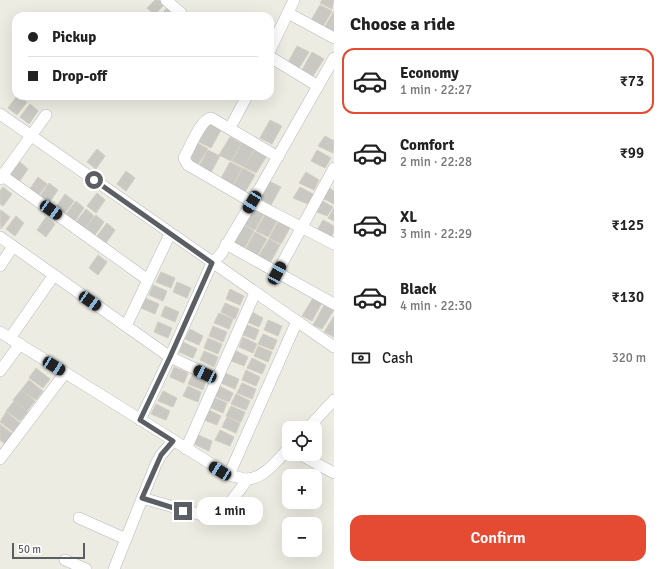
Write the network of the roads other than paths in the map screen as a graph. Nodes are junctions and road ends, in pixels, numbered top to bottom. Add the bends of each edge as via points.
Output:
1 (166, 0) edge
2 (294, 0) edge
3 (179, 12) edge
4 (288, 14) junction
5 (334, 38) edge
6 (274, 42) edge
7 (334, 58) edge
8 (274, 59) edge
9 (318, 86) junction
10 (245, 100) edge
11 (0, 114) edge
12 (46, 115) dead end
13 (230, 128) junction
14 (31, 136) junction
15 (278, 157) junction
16 (334, 168) edge
17 (1, 176) edge
18 (252, 202) junction
19 (302, 228) junction
20 (170, 234) junction
21 (0, 237) edge
22 (226, 244) junction
23 (334, 244) edge
24 (13, 246) junction
25 (212, 263) junction
26 (0, 266) edge
27 (277, 273) junction
28 (54, 275) junction
29 (148, 280) junction
30 (255, 293) junction
31 (334, 304) edge
32 (297, 321) junction
33 (126, 326) junction
34 (0, 332) edge
35 (10, 338) junction
36 (20, 344) junction
37 (334, 347) edge
38 (170, 357) junction
39 (0, 371) edge
40 (65, 373) junction
41 (217, 379) junction
42 (332, 406) edge
43 (140, 420) junction
44 (316, 421) edge
45 (173, 441) junction
46 (186, 450) junction
47 (282, 455) edge
48 (0, 459) edge
49 (313, 461) edge
50 (334, 473) edge
51 (229, 475) junction
52 (248, 479) junction
53 (142, 498) junction
54 (79, 518) dead end
55 (126, 538) junction
56 (64, 560) dead end
57 (86, 569) edge
58 (114, 569) edge

1 - 3 street
2 - 4 street
4 - 5 street
4 - 6 street
7 - 9 street
8 - 9 street
9 - 15 street
10 - 13 street
11 - 14 street
12 - 14 street
13 - 15 street
13 - 18 street via 211,118 206,119 184,158 188,165
14 - 17 street
14 - 20 street
15 - 18 street
16 - 19 street
17 - 29 street
18 - 19 street
18 - 22 street
19 - 23 street
19 - 27 street
20 - 25 street
20 - 29 street
21 - 24 street
22 - 25 street
22 - 27 street
24 - 26 street
24 - 28 street
25 - 30 street
25 - 38 street
27 - 31 street
28 - 33 street
28 - 35 street
29 - 33 street
30 - 32 street
30 - 41 street
32 - 37 street
32 - 51 street
33 - 38 street
34 - 35 street
35 - 36 street
36 - 39 street
36 - 40 street
38 - 41 street
38 - 43 street
40 - 43 street
40 - 48 street
41 - 46 street
42 - 44 street
43 - 45 street
45 - 46 street
45 - 53 street via 161,455
46 - 51 street
47 - 52 street via 258,476
49 - 50 street
51 - 52 street
52 - 53 street via 216,519
53 - 55 street
54 - 55 street
55 - 58 street
56 - 57 street

